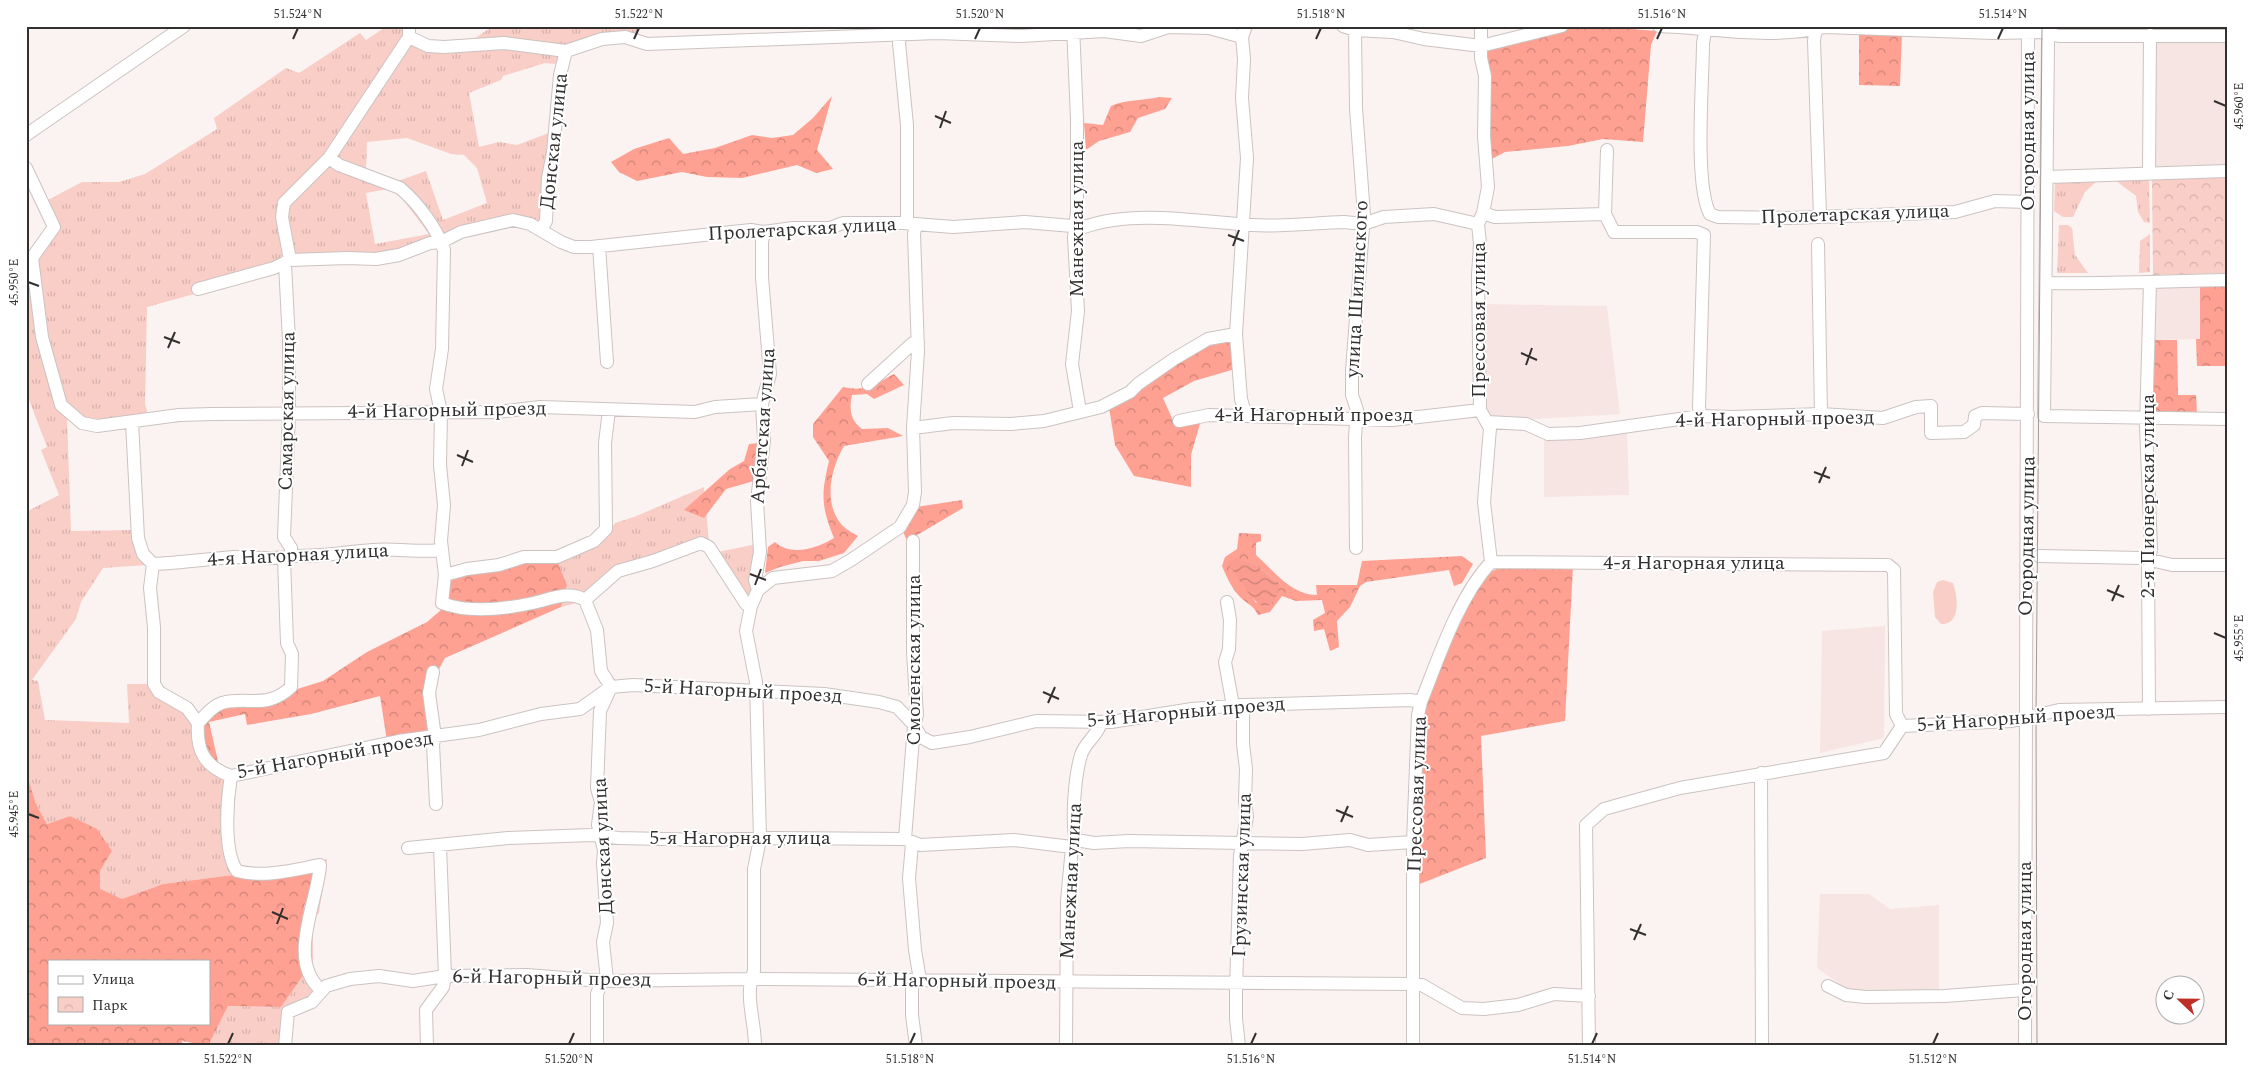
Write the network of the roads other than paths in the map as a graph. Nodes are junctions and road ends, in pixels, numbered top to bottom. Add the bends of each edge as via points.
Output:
1 (184, 26) edge
2 (1481, 26) edge
3 (1562, 26) edge
4 (1659, 26) edge
5 (1349, 28) edge
6 (1706, 28) edge
7 (1815, 28) edge
8 (1915, 28) edge
9 (2028, 29) edge
10 (1073, 30) edge
11 (409, 31) edge
12 (901, 31) edge
13 (2177, 31) edge
14 (1244, 32) edge
15 (2050, 33) junction
16 (2150, 35) junction
17 (2227, 36) edge
18 (1481, 46) junction
19 (566, 52) junction
20 (26, 135) edge
21 (1607, 150) dead end
22 (329, 158) junction
23 (26, 168) edge
24 (2227, 171) edge
25 (2149, 172) junction
26 (2047, 177) junction
27 (2028, 202) junction
28 (1605, 214) junction
29 (1820, 216) junction
30 (1481, 218) junction
31 (912, 224) junction
32 (1244, 224) junction
33 (1363, 224) junction
34 (1076, 227) junction
35 (541, 230) junction
36 (764, 232) junction
37 (441, 242) junction
38 (1818, 244) dead end
39 (599, 246) junction
40 (29, 258) edge
41 (287, 262) junction
42 (2227, 280) edge
43 (2150, 282) junction
44 (2046, 283) junction
45 (198, 289) dead end
46 (1236, 334) junction
47 (918, 343) junction
48 (607, 362) dead end
49 (868, 384) dead end
50 (762, 404) junction
51 (609, 410) junction
52 (1480, 410) junction
53 (1080, 411) junction
54 (440, 412) junction
55 (289, 414) junction
56 (1821, 414) junction
57 (2028, 414) junction
58 (1246, 416) junction
59 (1701, 416) junction
60 (1357, 417) junction
61 (2147, 417) junction
62 (2227, 419) edge
63 (1179, 421) dead end
64 (132, 422) junction
65 (1487, 422) junction
66 (913, 428) junction
67 (913, 541) dead end
68 (1356, 548) dead end
69 (442, 550) junction
70 (2039, 556) dead end
71 (288, 557) junction
72 (2150, 559) junction
73 (1492, 562) junction
74 (153, 564) junction
75 (2227, 565) edge
76 (445, 575) junction
77 (758, 590) junction
78 (585, 600) junction
79 (1227, 602) dead end
80 (751, 606) junction
81 (433, 672) dead end
82 (612, 687) junction
83 (755, 690) junction
84 (1421, 702) junction
85 (1238, 705) junction
86 (2227, 707) edge
87 (2150, 710) junction
88 (2025, 719) junction
89 (1101, 722) junction
90 (198, 724) junction
91 (914, 725) junction
92 (1902, 726) junction
93 (435, 737) junction
94 (1761, 773) junction
95 (231, 776) junction
96 (436, 804) dead end
97 (600, 837) junction
98 (760, 839) junction
99 (909, 842) junction
100 (1243, 842) junction
101 (1414, 842) junction
102 (1074, 844) junction
103 (440, 846) junction
104 (408, 848) dead end
105 (445, 976) junction
106 (751, 979) junction
107 (916, 980) junction
108 (604, 981) junction
109 (1066, 982) junction
110 (1237, 983) junction
111 (1412, 984) junction
112 (1828, 986) dead end
113 (321, 990) junction
114 (2024, 990) junction
115 (1589, 996) junction
116 (286, 1046) edge
117 (427, 1046) edge
118 (597, 1046) edge
119 (754, 1046) edge
120 (916, 1046) edge
121 (1066, 1046) edge
122 (1240, 1046) edge
123 (1413, 1046) edge
124 (1589, 1046) edge
125 (1762, 1046) edge
126 (2025, 1046) edge

1 - 20 street
2 - 18 street, Прессовая улица
3 - 18 street
4 - 6 street
5 - 18 street
5 - 33 street, улица Шилинского
6 - 7 street via 1769,33
6 - 29 street, Пролетарская улица via 1703,43 1702,172 1705,204 1710,214 1718,217
7 - 8 street
7 - 29 street
8 - 9 street
9 - 15 street
9 - 27 street, Огородная улица
10 - 12 street via 1021,36
10 - 14 street via 1141,36 1168,27
10 - 34 street, Манежная улица via 1077,119
11 - 19 street via 428,46 525,44
11 - 22 street
12 - 19 street via 647,44 625,37 602,39
12 - 31 street
13 - 16 street
13 - 17 street
14 - 32 street via 1242,98 1247,158
15 - 16 street via 2059,36
15 - 26 street
16 - 25 street
18 - 30 street, Прессовая улица via 1485,76 1484,136 1488,187
19 - 35 street, Донская улица via 560,75 546,221
21 - 28 street
22 - 37 street via 338,165 408,194
22 - 41 street, Самарская улица via 284,203 282,217
23 - 40 street via 54,227
24 - 25 street
25 - 26 street
26 - 44 street
27 - 29 street, Пролетарская улица via 1995,200 1955,212
27 - 57 street, Огородная улица
28 - 30 street, Пролетарская улица
28 - 59 street via 1614,232 1697,232 1704,235
30 - 33 street, Пролетарская улица via 1434,214 1384,217
30 - 52 street, Прессовая улица via 1478,276
31 - 34 street, Пролетарская улица via 953,227 1025,222
31 - 36 street, Пролетарская улица via 843,223 830,228
31 - 47 street
32 - 33 street, Пролетарская улица
32 - 34 street, Пролетарская улица via 1138,219
32 - 46 street
33 - 60 street, улица Шилинского via 1352,370 1352,395
34 - 53 street, Манежная улица via 1078,311 1072,364
35 - 37 street, Пролетарская улица via 514,220 461,232
35 - 39 street, Пролетарская улица via 574,247
36 - 39 street, Пролетарская улица via 751,230
36 - 50 street, Арбатская улица via 762,277 770,374
37 - 41 street, Пролетарская улица via 376,260 347,258
37 - 54 street via 444,250 444,298 436,389
38 - 56 street
39 - 48 street
40 - 64 street, 4-й Нагорный проезд via 42,337 61,404 82,423 97,426
41 - 45 street, Пролетарская улица
41 - 55 street, Самарская улица
42 - 43 street
43 - 44 street
43 - 61 street, 2-я Пионерская улица
44 - 61 street via 2044,416
46 - 53 street via 1208,339 1118,399 1101,407
46 - 58 street via 1241,399
47 - 49 street via 913,343
47 - 66 street
50 - 51 street, 4-й Нагорный проезд via 715,407 695,412
50 - 77 street, Арбатская улица via 764,440 757,501
51 - 54 street, 4-й Нагорный проезд via 540,407 498,412
51 - 76 street via 605,443 606,529 594,541 557,557 524,557
52 - 60 street, 4-й Нагорный проезд via 1392,420
52 - 65 street, Прессовая улица
53 - 66 street via 1044,422 953,423
54 - 55 street, 4-й Нагорный проезд
54 - 69 street via 444,505
55 - 64 street, 4-й Нагорный проезд via 179,415
55 - 71 street, Самарская улица via 284,537 290,548
56 - 57 street, 4-й Нагорный проезд via 1883,418 1916,407 1931,406 1931,433 1964,432 1982,413
56 - 59 street, 4-й Нагорный проезд
57 - 88 street, Огородная улица
58 - 60 street, 4-й Нагорный проезд
58 - 63 street, 4-й Нагорный проезд via 1209,415
59 - 65 street, 4-й Нагорный проезд via 1580,433 1548,434 1526,424
60 - 68 street, улица Шилинского
61 - 62 street
61 - 72 street, 2-я Пионерская улица
64 - 74 street via 138,538 143,554
65 - 73 street, Прессовая улица via 1490,428 1484,502
66 - 77 street via 915,492 913,505 900,527 832,571 773,578
67 - 91 street, Смоленская улица via 913,652 918,715
69 - 71 street, 4-я Нагорная улица via 372,550
69 - 76 street
70 - 72 street
71 - 74 street, 4-я Нагорная улица via 233,557
71 - 90 street, Самарская улица via 291,687 282,696 254,703 221,703
72 - 75 street via 2172,565
72 - 87 street, 2-я Пионерская улица
73 - 84 street, Прессовая улица via 1481,572 1460,609
73 - 92 street, 4-я Нагорная улица via 1888,565 1894,570 1896,714
74 - 90 street via 150,588 154,684 159,692 187,708
76 - 78 street via 442,603 458,609 532,603 564,595
77 - 80 street
78 - 80 street via 618,571 701,543 709,548 746,604
78 - 82 street via 597,630 601,670
79 - 85 street, Грузинская улица via 1229,649 1224,662
80 - 83 street via 746,631
81 - 93 street via 429,693
82 - 83 street, 5-й Нагорный проезд
82 - 93 street, 5-й Нагорный проезд via 580,709
82 - 97 street, Донская улица via 600,711
83 - 91 street, 5-й Нагорный проезд via 879,702 897,707
83 - 98 street
84 - 85 street, 5-й Нагорный проезд
84 - 101 street, Прессовая улица
85 - 89 street, 5-й Нагорный проезд
85 - 100 street, Грузинская улица via 1248,817
86 - 87 street, 5-й Нагорный проезд
87 - 88 street, 5-й Нагорный проезд via 2059,710
88 - 92 street, 5-й Нагорный проезд
88 - 114 street, Огородная улица
89 - 91 street, 5-й Нагорный проезд via 1036,721 932,743 921,737
89 - 102 street, Манежная улица via 1081,755 1073,820
90 - 95 street, 5-й Нагорный проезд via 206,762 214,770
91 - 99 street, Смоленская улица
92 - 94 street, 5-й Нагорный проезд via 1884,753
93 - 95 street, 5-й Нагорный проезд via 398,741
93 - 96 street
94 - 115 street, 5-й Нагорный проезд via 1680,788 1604,809 1586,825
94 - 125 street
95 - 113 street via 228,844 232,864 237,871 271,874 320,865 319,882 307,926 306,961 309,976
97 - 98 street, 5-я Нагорная улица
97 - 103 street, 5-я Нагорная улица via 508,838
97 - 108 street, Донская улица via 604,850 607,923 603,942
98 - 99 street, 5-я Нагорная улица
98 - 106 street via 754,869 755,957
99 - 102 street, 5-я Нагорная улица via 959,844 1014,840
99 - 107 street, Смоленская улица
100 - 101 street, 5-я Нагорная улица via 1302,844 1350,840 1368,845
100 - 102 street, 5-я Нагорная улица
100 - 110 street, Грузинская улица
101 - 111 street, Прессовая улица
102 - 109 street, Манежная улица via 1068,901
103 - 104 street, 5-я Нагорная улица
103 - 105 street
105 - 108 street, 6-й Нагорный проезд via 527,976
105 - 113 street, 6-й Нагорный проезд via 423,981 363,976
105 - 117 street via 443,986 426,1010
106 - 107 street, 6-й Нагорный проезд
106 - 108 street, 6-й Нагорный проезд
106 - 119 street via 748,999 755,1029
107 - 109 street, 6-й Нагорный проезд
107 - 120 street, Смоленская улица via 912,1016
108 - 118 street, Донская улица via 597,994
109 - 110 street, 6-й Нагорный проезд
109 - 121 street, Манежная улица
110 - 111 street, 6-й Нагорный проезд
110 - 122 street, Грузинская улица via 1236,1019
111 - 115 street, 6-й Нагорный проезд via 1422,985 1462,1008 1518,1005 1554,994
111 - 123 street, Прессовая улица
112 - 114 street via 1846,995 1866,997
113 - 116 street, 6-й Нагорный проезд via 312,1002 288,1012
114 - 126 street, Огородная улица
115 - 124 street

